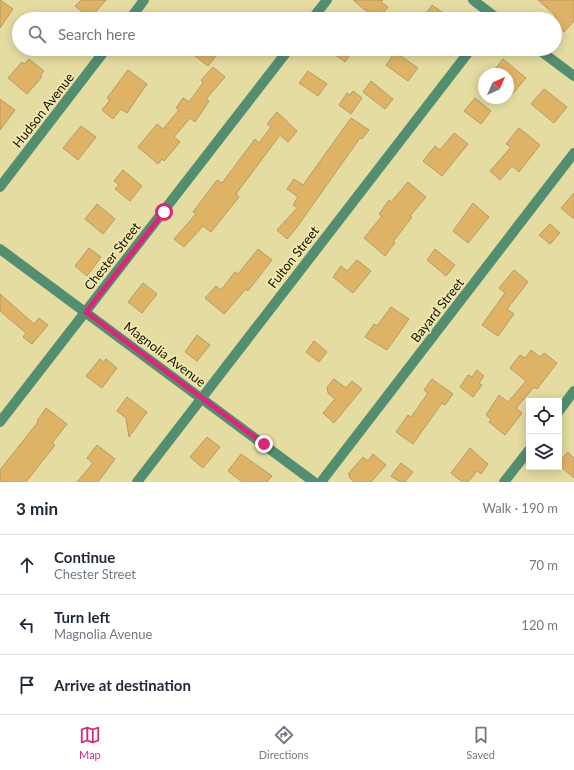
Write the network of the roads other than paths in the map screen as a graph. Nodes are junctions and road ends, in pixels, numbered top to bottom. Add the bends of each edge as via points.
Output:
1 (144, 0) edge
2 (327, 0) edge
3 (473, 0) edge
4 (135, 12) edge
5 (318, 12) edge
6 (488, 12) edge
7 (101, 56) edge
8 (284, 56) edge
9 (466, 56) edge
10 (547, 56) edge
11 (574, 76) edge
12 (574, 153) edge
13 (0, 188) edge
14 (0, 249) edge
15 (86, 312) junction
16 (574, 391) edge
17 (201, 398) junction
18 (562, 407) edge
19 (0, 422) edge
20 (526, 454) edge
21 (137, 482) edge
22 (314, 482) edge
23 (321, 482) edge
24 (504, 482) edge

1 - 4 street
2 - 5 street
3 - 6 street
7 - 13 street, Hudson Avenue
8 - 15 street, Chester Street
9 - 17 street, Fulton Street
10 - 11 street
12 - 23 street, Bayard Street
14 - 15 street, Magnolia Avenue
15 - 17 street, Magnolia Avenue
15 - 19 street, Chester Street
16 - 18 street
17 - 21 street, Fulton Street
17 - 22 street, Magnolia Avenue
20 - 24 street

